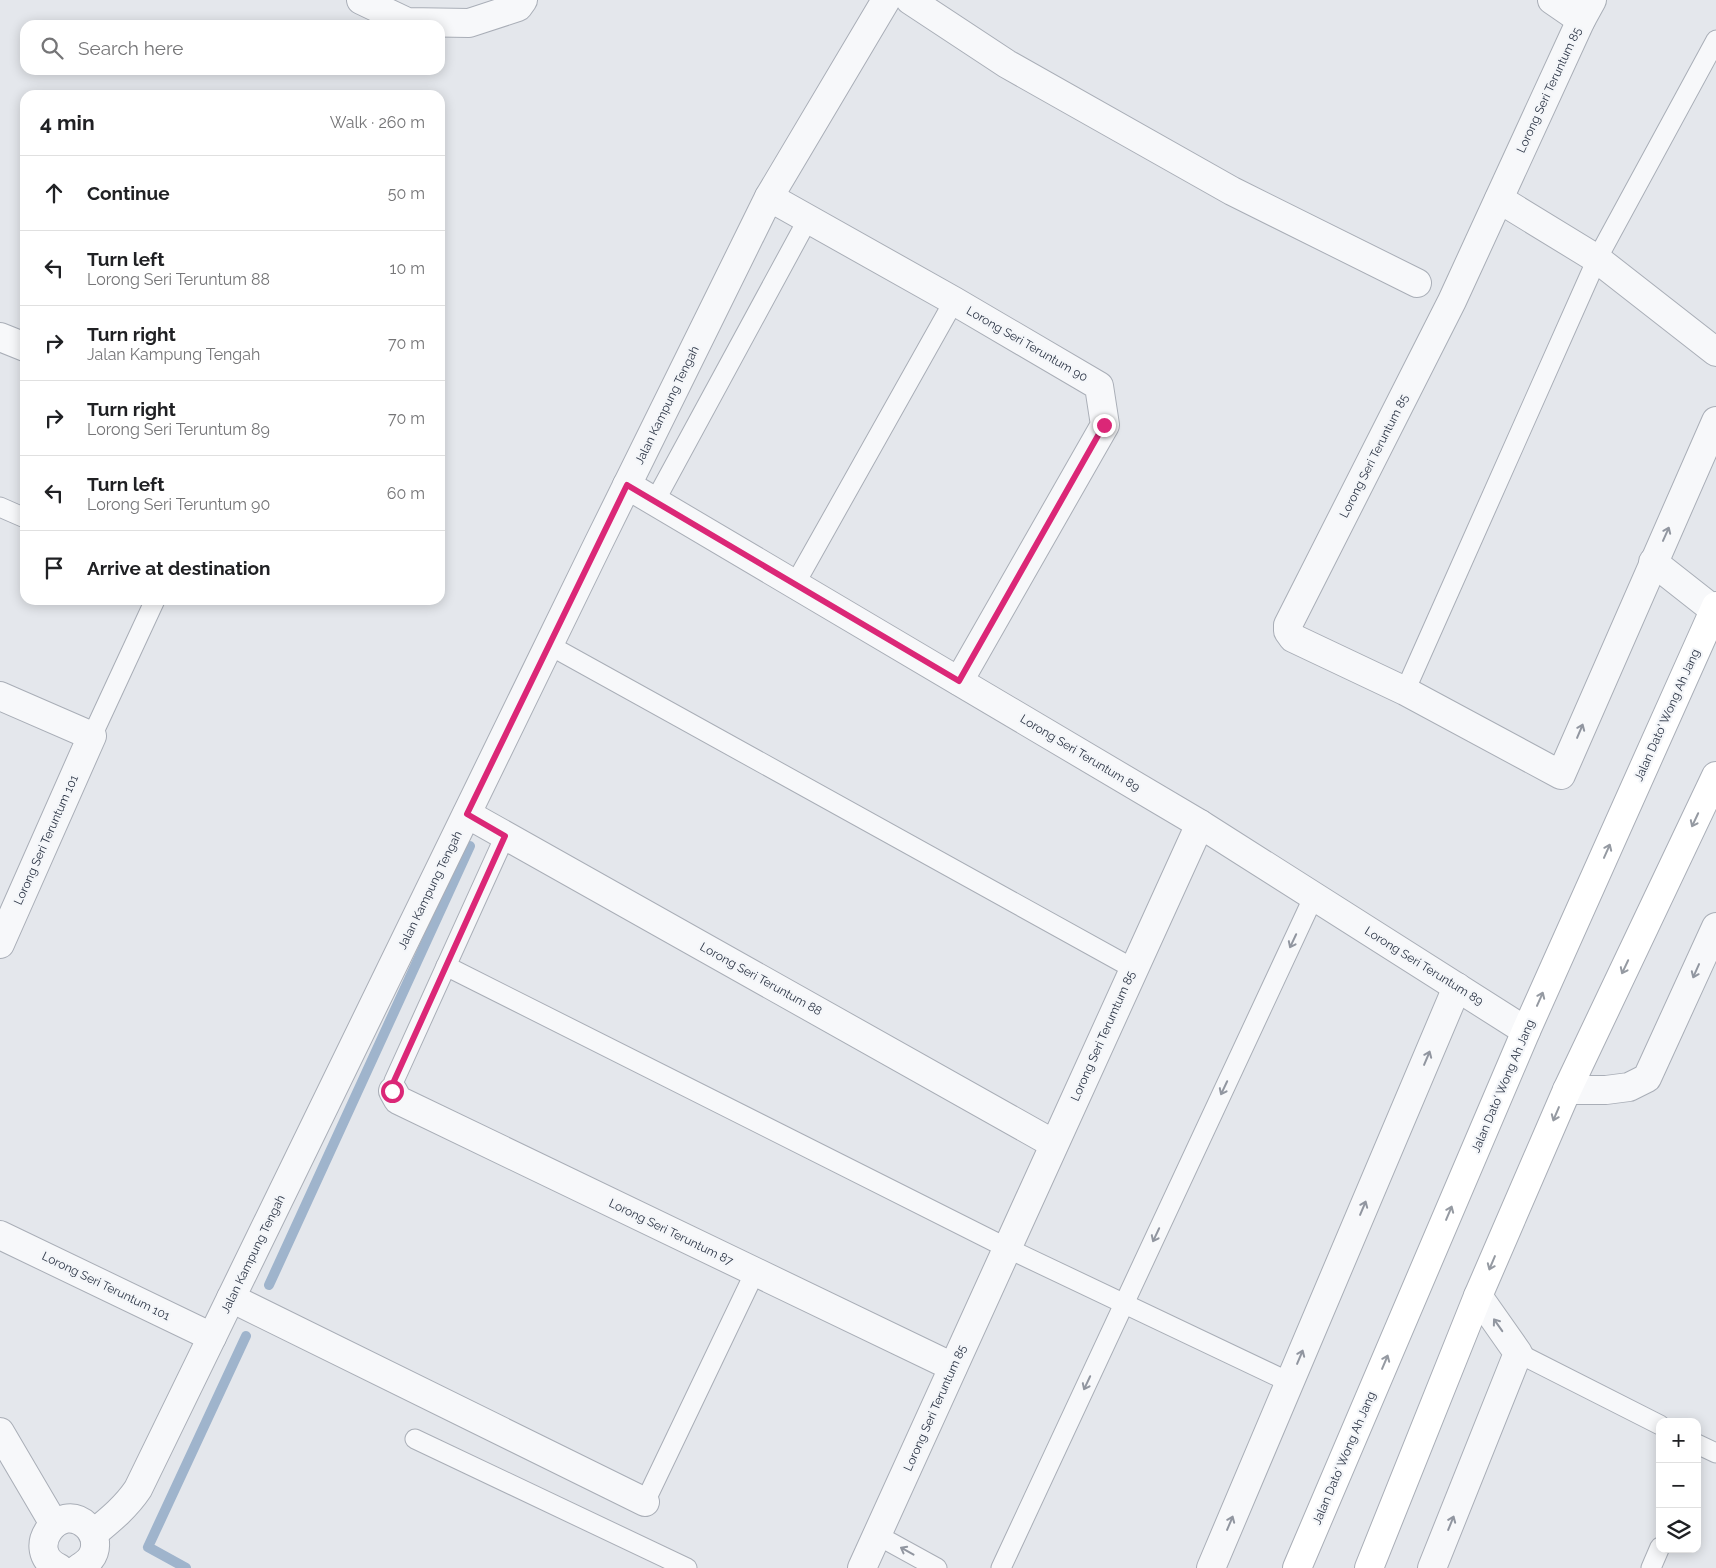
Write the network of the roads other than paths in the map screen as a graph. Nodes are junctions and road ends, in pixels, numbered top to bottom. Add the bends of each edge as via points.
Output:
1 (361, 0) edge
2 (523, 0) edge
3 (886, 0) edge
4 (910, 0) edge
5 (1552, 0) edge
6 (1587, 10) edge
7 (403, 20) edge
8 (445, 23) edge
9 (1716, 40) edge
10 (769, 197) junction
11 (1498, 199) junction
12 (808, 218) junction
13 (1597, 259) junction
14 (1417, 283) dead end
15 (954, 301) junction
16 (0, 336) edge
17 (20, 345) edge
18 (1716, 352) edge
19 (1716, 421) edge
20 (627, 485) junction
21 (655, 501) junction
22 (0, 507) edge
23 (20, 516) edge
24 (1654, 562) junction
25 (795, 584) junction
26 (153, 605) edge
27 (1715, 608) edge
28 (549, 645) junction
29 (959, 681) junction
30 (1405, 691) junction
31 (0, 696) edge
32 (92, 736) junction
33 (1716, 776) edge
34 (467, 814) junction
35 (1200, 824) junction
36 (505, 836) junction
37 (1314, 896) junction
38 (1714, 935) edge
39 (0, 944) edge
40 (446, 966) junction
41 (1134, 969) junction
42 (1457, 987) junction
43 (1526, 1031) junction
44 (1566, 1090) junction
45 (392, 1091) joint
46 (1054, 1144) junction
47 (0, 1235) edge
48 (1007, 1248) junction
49 (755, 1272) junction
50 (1478, 1296) junction
51 (231, 1298) junction
52 (1124, 1304) junction
53 (212, 1337) junction
54 (1518, 1354) junction
55 (953, 1367) junction
56 (1289, 1382) junction
57 (1656, 1423) edge
58 (0, 1432) edge
59 (415, 1439) dead end
60 (645, 1502) joint
61 (54, 1524) junction
62 (877, 1535) junction
63 (1657, 1553) edge
64 (94, 1557) edge
65 (59, 1568) edge
66 (688, 1568) edge
67 (862, 1568) edge
68 (937, 1568) edge
69 (1001, 1568) edge
70 (1211, 1568) edge
71 (1297, 1568) edge
72 (1369, 1568) edge
73 (1432, 1568) edge
74 (1651, 1568) edge

1 - 7 street
2 - 8 street via 518,7 469,23
3 - 10 street, Jalan Kampung Tengah
4 - 14 street via 1007,64 1223,186
5 - 6 street
6 - 11 street, Lorong Seri Teruntum 85
9 - 13 lane
10 - 12 street, Lorong Seri Teruntum 90
10 - 20 street, Jalan Kampung Tengah
11 - 13 street
11 - 30 street, Lorong Seri Teruntum 85 via 1452,301 1288,625 1293,638
12 - 15 street, Lorong Seri Teruntum 90
12 - 21 lane
13 - 18 street
13 - 30 lane
15 - 25 lane
15 - 29 street, Lorong Seri Teruntum 90 via 1099,386 1104,425
16 - 17 street
24 -> 19 street
20 - 21 street, Lorong Seri Teruntum 89
20 - 28 street, Jalan Kampung Tengah
21 - 25 street, Lorong Seri Teruntum 89
22 - 23 lane
24 - 27 street
30 -> 24 street, Lorong Seri Teruntum 85 via 1561,775
25 - 29 street, Lorong Seri Teruntum 89
26 - 32 lane
43 -> 27 main road, Jalan Dato' Wong Ah Jang
28 - 34 street, Jalan Kampung Tengah
28 - 41 lane
29 - 35 street, Lorong Seri Teruntum 89
31 - 32 street
32 - 39 street, Lorong Seri Teruntum 101
33 -> 44 main road
34 - 36 street, Lorong Seri Teruntum 88
34 - 51 street, Jalan Kampung Tengah
35 - 37 street, Lorong Seri Teruntum 89
35 - 41 street, Lorong Seri Terumtum 85
36 - 40 lane
36 - 46 street, Lorong Seri Teruntum 88
37 - 42 street, Lorong Seri Teruntum 89
37 -> 52 lane
38 -> 44 street via 1647,1078 1629,1087
40 - 45 lane
40 - 48 lane
41 - 46 street, Lorong Seri Terumtum 85
42 - 43 street, Lorong Seri Teruntum 89
56 -> 42 street
71 -> 43 main road, Jalan Dato' Wong Ah Jang
44 -> 50 main road
45 - 49 street, Lorong Seri Teruntum 87 via 398,1100
46 - 48 street, Lorong Seri Terumtum 85
47 - 53 street, Lorong Seri Teruntum 101
48 - 52 lane
48 - 55 street, Lorong Seri Teruntum 85
49 - 55 street, Lorong Seri Teruntum 87
49 - 60 lane
54 -> 50 street
50 - 72 main road
51 - 53 street, Jalan Kampung Tengah
51 - 60 street
52 - 56 lane
52 -> 69 lane
53 - 64 street, Jalan Kampung Tengah via 138,1489 119,1513
54 - 57 lane
73 -> 54 street
55 - 62 street, Lorong Seri Teruntum 85
70 -> 56 street
58 - 61 street
59 - 66 lane
61 - 64 street via 76,1519 89,1528
61 - 65 street via 44,1537 43,1545 49,1560
62 - 67 street, Lorong Seri Teruntum 85
68 -> 62 lane
63 - 74 lane

